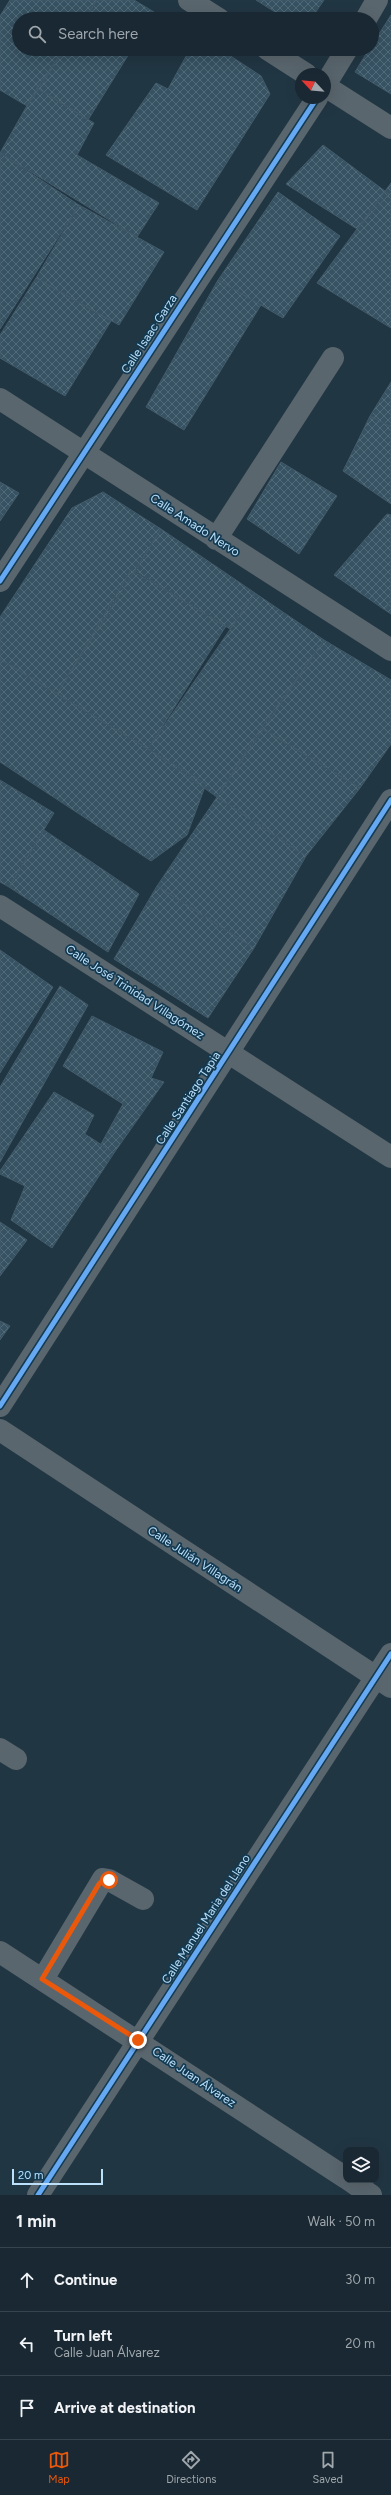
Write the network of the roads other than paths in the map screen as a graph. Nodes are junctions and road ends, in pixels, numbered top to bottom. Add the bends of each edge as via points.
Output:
1 (189, 0) edge
2 (377, 0) edge
3 (208, 12) edge
4 (370, 12) edge
5 (278, 56) edge
6 (343, 56) edge
7 (297, 68) edge
8 (331, 76) edge
9 (331, 90) edge
10 (313, 104) edge
11 (391, 128) edge
12 (333, 358) dead end
13 (0, 399) edge
14 (83, 453) junction
15 (216, 539) junction
16 (0, 581) edge
17 (391, 650) edge
18 (391, 800) edge
19 (0, 906) edge
20 (229, 1052) junction
21 (391, 1157) edge
22 (0, 1406) edge
23 (0, 1430) edge
24 (391, 1654) edge
25 (383, 1682) edge
26 (143, 1899) dead end
27 (0, 1952) edge
28 (42, 1979) junction
29 (138, 2040) junction
30 (343, 2176) edge
31 (353, 2183) edge
32 (38, 2195) edge
33 (371, 2195) edge

1 - 3 street
2 - 4 street
5 - 7 street
6 - 8 street
9 - 11 street
10 - 14 street, Calle Isaac Garza
12 - 15 street
13 - 14 street, Calle Amado Nervo
14 - 15 street, Calle Amado Nervo
14 - 16 street, Calle Isaac Garza
15 - 17 street, Calle Amado Nervo
18 - 20 street, Calle Santiago Tapia
19 - 20 street, Calle José Trinidad Villagómez
20 - 21 street, Calle José Trinidad Villagómez
20 - 22 street, Calle Santiago Tapia
23 - 25 street, Calle Julián Villagrán
24 - 25 street, Calle Manuel Maria del Llano
25 - 29 street, Calle Manuel Maria del Llano
26 - 28 street via 109,1880 103,1880
27 - 28 street, Calle Juan Álvarez
28 - 29 street, Calle Juan Álvarez
29 - 30 street, Calle Juan Álvarez
29 - 32 street, Calle Manuel Maria del Llano
31 - 33 street

